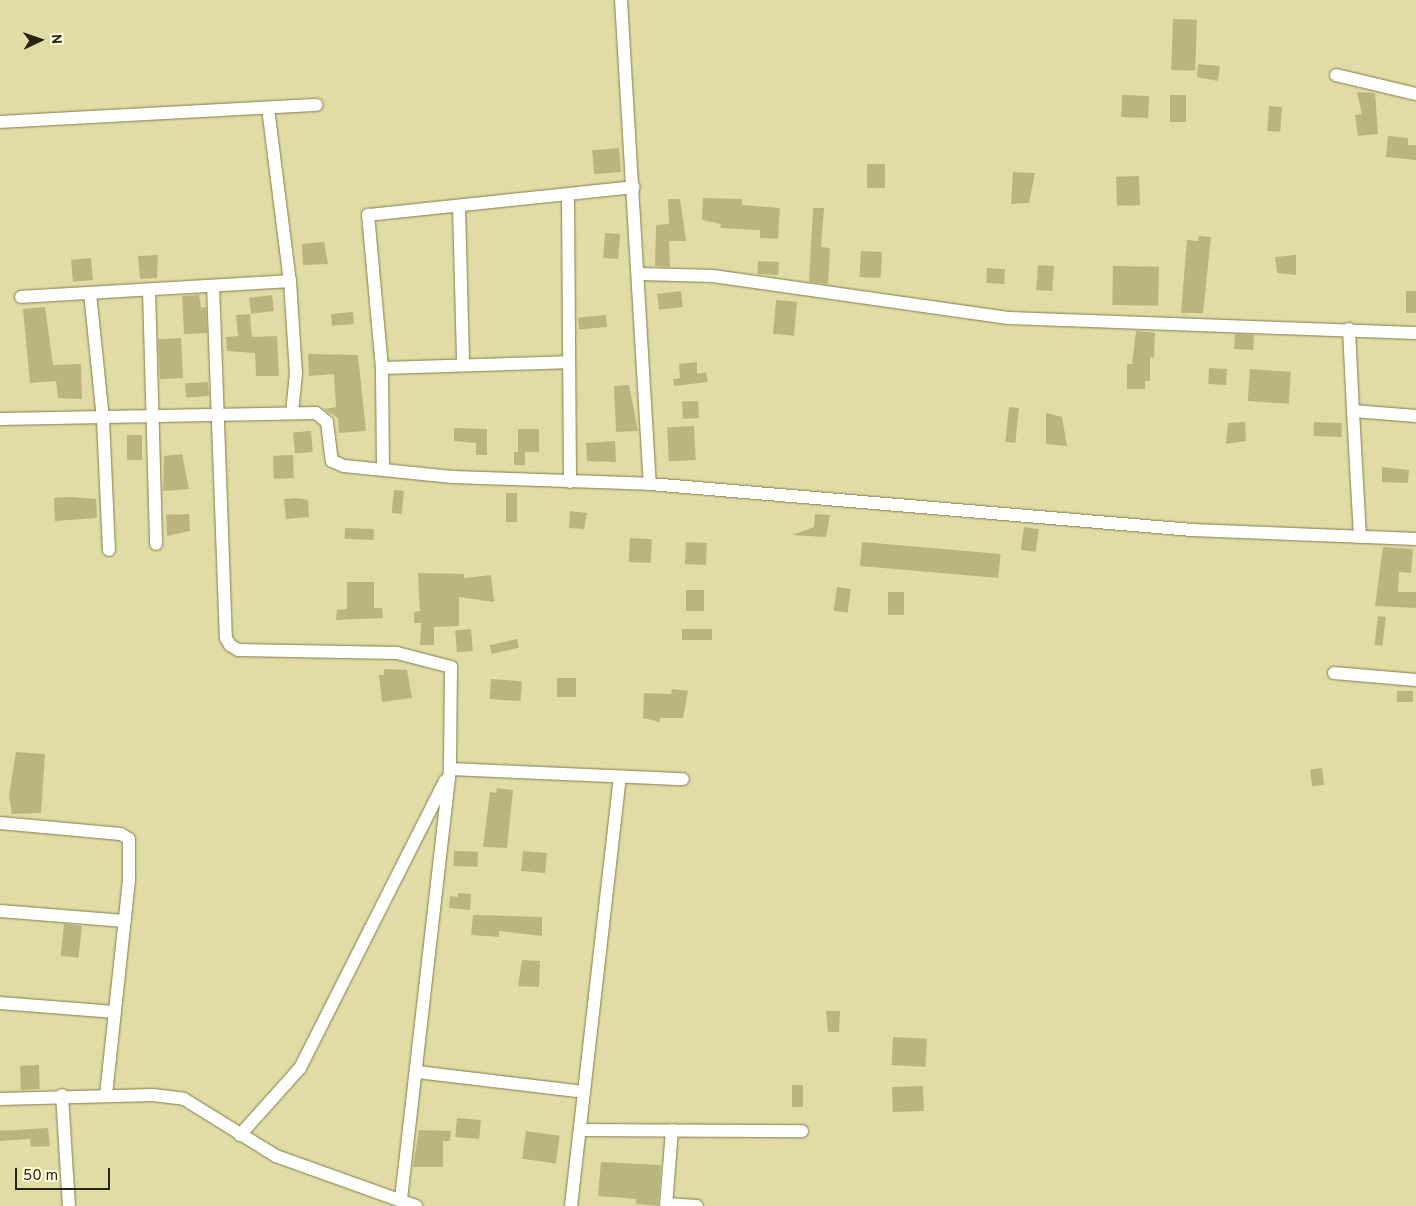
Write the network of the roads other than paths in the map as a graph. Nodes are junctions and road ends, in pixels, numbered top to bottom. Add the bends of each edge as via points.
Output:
1 (621, 0) edge
2 (1336, 75) dead end
3 (1416, 94) edge
4 (317, 105) dead end
5 (268, 108) junction
6 (0, 122) edge
7 (634, 187) junction
8 (568, 196) junction
9 (459, 207) junction
10 (639, 274) junction
11 (290, 281) junction
12 (213, 286) junction
13 (149, 290) junction
14 (90, 293) junction
15 (21, 297) dead end
16 (1349, 329) junction
17 (1416, 333) edge
18 (568, 362) junction
19 (463, 363) junction
20 (382, 368) junction
21 (1353, 411) junction
22 (292, 413) junction
23 (1416, 416) edge
24 (221, 418) junction
25 (0, 419) edge
26 (103, 419) junction
27 (152, 419) junction
28 (383, 468) junction
29 (570, 482) junction
30 (650, 484) junction
31 (1360, 537) junction
32 (1416, 539) edge
33 (156, 544) dead end
34 (109, 550) dead end
35 (1334, 673) dead end
36 (1416, 680) edge
37 (450, 769) junction
38 (620, 778) junction
39 (683, 778) dead end
40 (0, 823) edge
41 (0, 911) edge
42 (125, 921) junction
43 (0, 1003) edge
44 (115, 1012) junction
45 (417, 1072) junction
46 (584, 1092) junction
47 (62, 1095) junction
48 (106, 1095) junction
49 (0, 1099) edge
50 (580, 1130) junction
51 (672, 1130) junction
52 (802, 1131) dead end
53 (240, 1135) junction
54 (400, 1200) junction
55 (667, 1205) edge
56 (69, 1206) edge
57 (416, 1206) edge
58 (571, 1206) edge
59 (697, 1206) edge

1 - 7 street
2 - 3 street
4 - 5 street
5 - 6 street
5 - 11 street
7 - 8 street
7 - 10 street
8 - 9 street
8 - 18 street
9 - 19 street
9 - 20 street via 368,215
10 - 16 street via 714,276 1008,318
10 - 30 street
11 - 12 street
11 - 22 street via 296,372
12 - 13 street
12 - 24 street
13 - 14 street
13 - 27 street
14 - 15 street
14 - 26 street
16 - 17 street
16 - 21 street
18 - 19 street
18 - 29 street
19 - 20 street
20 - 28 street
21 - 23 street
21 - 31 street
22 - 24 street
22 - 28 street via 316,414 327,422 332,461 344,466
24 - 27 street
24 - 37 street via 226,638 230,645 238,650 397,653 451,668
25 - 26 street
26 - 27 street
26 - 34 street
27 - 33 street
28 - 29 street via 452,477
29 - 30 street
30 - 31 street via 1192,530
31 - 32 street
35 - 36 street
37 - 38 street
37 - 45 street
37 - 53 street via 300,1068
38 - 39 street
38 - 46 street
40 - 42 street via 121,834 129,839
41 - 42 street
42 - 44 street
43 - 44 street
44 - 48 street
45 - 46 street
45 - 54 street
46 - 50 street
47 - 48 street
47 - 49 street
47 - 56 street
48 - 53 street via 184,1099 215,1115
50 - 51 street
50 - 58 street
51 - 52 street
51 - 55 street
53 - 54 street via 276,1156
54 - 57 street
55 - 59 street

